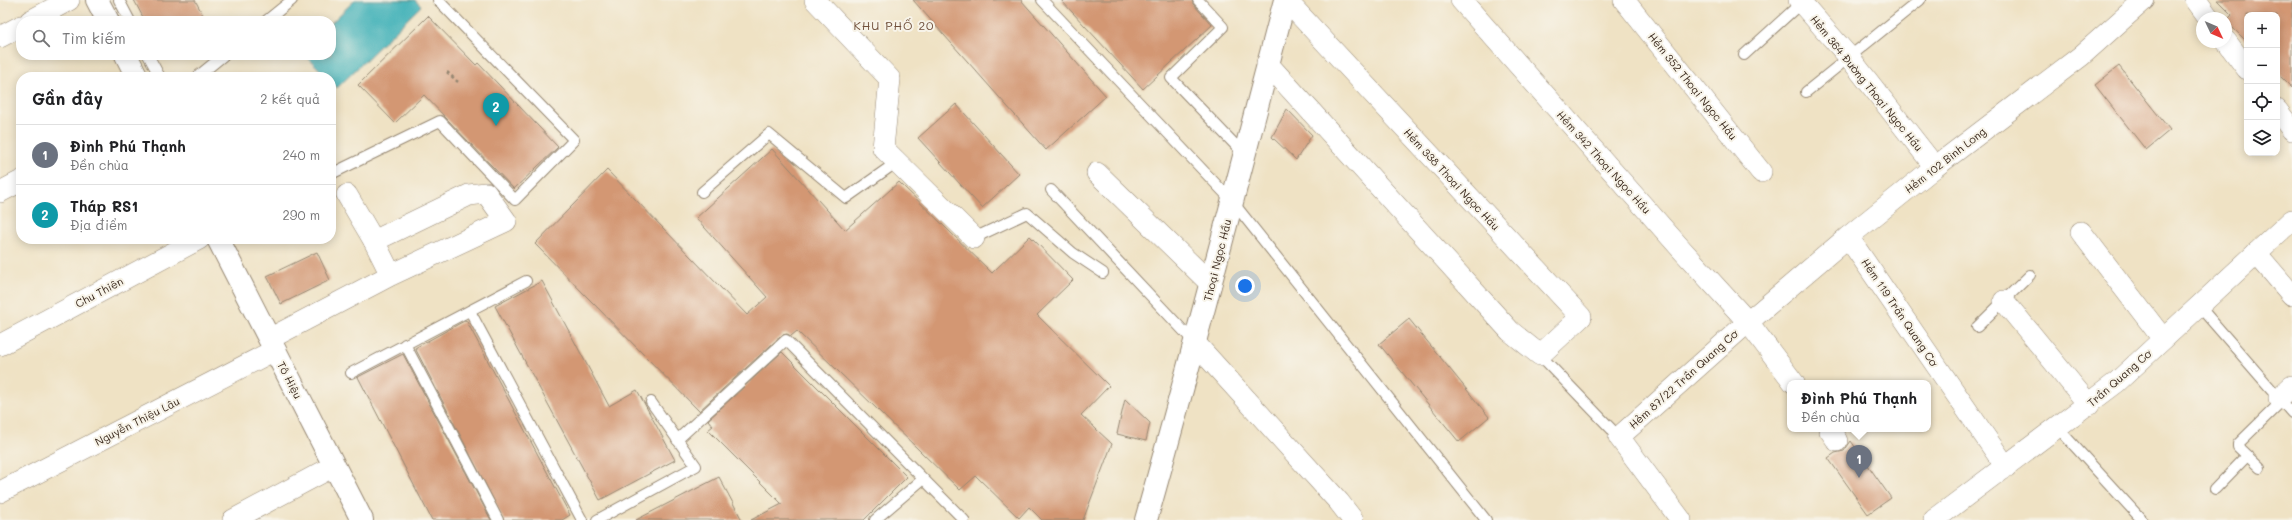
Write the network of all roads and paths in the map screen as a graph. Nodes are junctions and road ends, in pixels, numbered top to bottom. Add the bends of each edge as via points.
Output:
1 (69, 0) edge
2 (97, 0) edge
3 (118, 0) edge
4 (292, 0) edge
5 (438, 0) edge
6 (815, 0) edge
7 (1042, 0) edge
8 (1198, 0) edge
9 (1285, 0) edge
10 (1461, 0) edge
11 (1624, 0) edge
12 (1920, 0) edge
13 (2144, 0) edge
14 (2196, 0) edge
15 (1802, 1) edge
16 (2205, 12) edge
17 (39, 16) edge
18 (105, 16) edge
19 (127, 16) edge
20 (272, 16) edge
21 (16, 29) edge
22 (0, 37) edge
23 (2231, 48) edge
24 (1744, 55) dead end
25 (1849, 57) junction
26 (128, 60) edge
27 (151, 60) edge
28 (218, 60) edge
29 (1267, 63) junction
30 (2244, 65) edge
31 (134, 72) edge
32 (157, 72) edge
33 (202, 72) edge
34 (447, 72) dead end
35 (458, 82) dead end
36 (1806, 92) dead end
37 (2280, 114) edge
38 (2292, 130) edge
39 (1244, 154) junction
40 (897, 162) junction
41 (1935, 167) junction
42 (336, 172) edge
43 (1761, 172) dead end
44 (1097, 173) dead end
45 (16, 184) edge
46 (1051, 190) dead end
47 (0, 192) edge
48 (702, 192) dead end
49 (347, 195) dead end
50 (1232, 201) junction
51 (2292, 220) edge
52 (2082, 232) dead end
53 (1848, 237) junction
54 (974, 238) joint
55 (374, 241) junction
56 (190, 244) edge
57 (221, 244) edge
58 (2256, 253) junction
59 (1104, 273) dead end
60 (390, 275) junction
61 (2030, 275) dead end
62 (526, 281) dead end
63 (1211, 284) junction
64 (2292, 295) edge
65 (2004, 301) junction
66 (2199, 306) junction
67 (470, 311) junction
68 (1748, 322) junction
69 (1977, 327) dead end
70 (2163, 339) junction
71 (405, 344) junction
72 (1196, 344) junction
73 (0, 345) edge
74 (272, 345) junction
75 (1540, 355) junction
76 (351, 373) dead end
77 (1792, 380) edge
78 (2286, 399) edge
79 (651, 402) dead end
80 (2089, 405) junction
81 (2058, 428) junction
82 (1618, 436) junction
83 (677, 440) junction
84 (2248, 456) junction
85 (334, 466) junction
86 (2006, 467) junction
87 (2260, 468) dead end
88 (923, 479) junction
89 (2215, 489) dead end
90 (0, 492) edge
91 (1148, 518) edge
92 (234, 520) edge
93 (362, 520) edge
94 (498, 520) edge
95 (582, 520) edge
96 (598, 520) edge
97 (874, 520) edge
98 (964, 520) edge
99 (1353, 520) edge
100 (1486, 520) edge
101 (1681, 520) edge
102 (1934, 520) edge
103 (2142, 520) edge

1 - 17 street
2 - 18 main road
3 - 19 lane
4 - 20 lane
5 - 42 lane via 574,140 515,200 440,121
6 - 40 street via 890,79 883,148
7 - 50 lane
8 - 39 lane via 1222,27 1171,78
9 - 29 main road, Thoại Ngọc Hầu
9 - 75 street, Hẻm 338 Thoại Ngọc Hầu via 1581,317
10 - 68 street, Hẻm 342 Thoại Ngọc Hầu
11 - 43 street, Hẻm 352 Thoại Ngọc Hầu
12 - 25 lane
13 - 41 street, Hẻm 102 Bình Long via 2081,56
14 - 16 street
15 - 24 lane
15 - 25 street, Hẻm 364 Đường Thoại Ngọc Hầu
21 - 22 street
23 - 30 street
25 - 36 lane
25 - 41 street, Hẻm 364 Đường Thoại Ngọc Hầu
26 - 31 main road
27 - 32 lane
28 - 33 lane
29 - 39 main road, Thoại Ngọc Hầu
29 - 75 street via 1510,331
34 - 35 path
37 - 38 street
39 - 50 main road, Thoại Ngọc Hầu
40 - 48 lane via 846,198 769,134
40 - 54 street
41 - 53 street, Hẻm 102 Bình Long
44 - 63 street
45 - 47 street
46 - 72 lane
49 - 55 street
50 - 63 main road, Thoại Ngọc Hầu
50 - 100 lane
51 - 58 street, Trần Quang Cơ
52 - 70 street
53 - 68 street, Hẻm 102 Bình Long
53 - 86 street, Hẻm 119 Trần Quang Cơ
54 - 59 lane via 1027,213 1073,253
55 - 60 street
55 - 60 street, Nguyễn Thiệu Lâu via 469,195 486,193 506,221
56 - 73 street, Chu Thiên
57 - 74 main road, Tô Hiệu
58 - 64 street
58 - 66 street, Trần Quang Cơ
60 - 74 street, Nguyễn Thiệu Lâu
61 - 65 lane
62 - 67 lane
63 - 72 main road, Thoại Ngọc Hầu
65 - 69 lane
65 - 80 street
66 - 70 street, Trần Quang Cơ
66 - 78 lane
67 - 71 lane
67 - 95 lane
68 - 77 street, Hẻm 342 Thoại Ngọc Hầu
68 - 82 street, Hẻm 87/22 Trần Quang Cơ
70 - 80 street, Trần Quang Cơ
71 - 76 lane
71 - 94 lane
72 - 91 main road, Thoại Ngọc Hầu
72 - 99 street
74 - 85 main road, Tô Hiệu
74 - 90 street, Nguyễn Thiệu Lâu
75 - 82 lane
78 - 84 lane via 2238,444
79 - 83 lane
80 - 81 street, Trần Quang Cơ
81 - 86 street, Trần Quang Cơ
81 - 103 lane
82 - 101 street
83 - 88 lane via 786,340
83 - 96 lane via 696,466
84 - 87 lane
84 - 89 lane
85 - 92 street
85 - 93 main road, Tô Hiệu
86 - 102 street, Trần Quang Cơ
88 - 97 lane
88 - 98 lane

